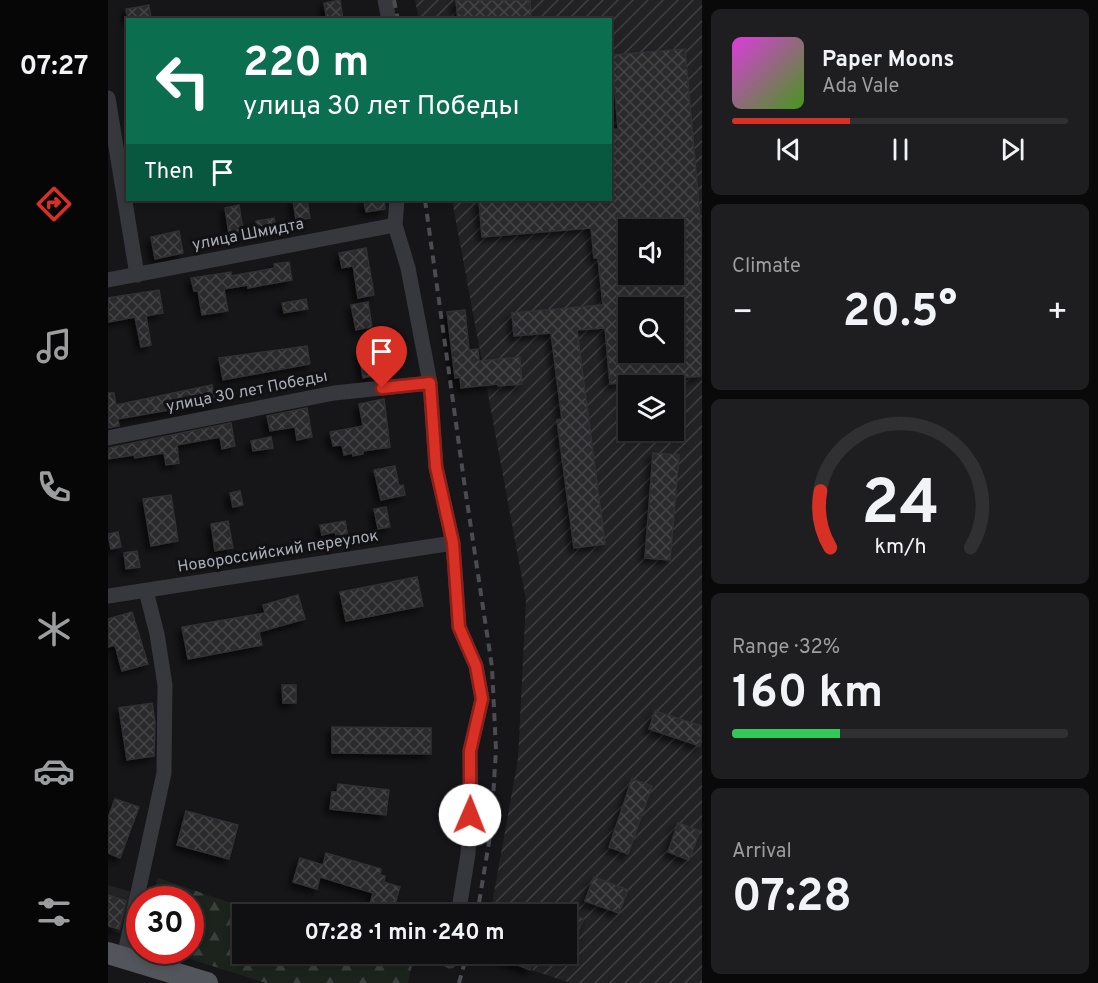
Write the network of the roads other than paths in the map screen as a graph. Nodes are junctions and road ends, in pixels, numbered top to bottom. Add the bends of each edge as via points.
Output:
1 (385, 0) edge
2 (389, 18) edge
3 (108, 98) edge
4 (397, 201) edge
5 (395, 225) junction
6 (137, 275) junction
7 (108, 280) edge
8 (430, 383) junction
9 (108, 438) edge
10 (453, 543) junction
11 (146, 591) junction
12 (108, 596) edge
13 (460, 904) edge
14 (116, 955) edge
15 (207, 983) edge

1 - 2 street
3 - 6 street
4 - 5 street
5 - 6 street, улица Шмидта
5 - 8 street via 408,268
6 - 7 street, улица Шмидта
8 - 9 street, улица 30 лет Победы via 334,393
8 - 10 street via 436,467
10 - 11 street, Новороссийский переулок
10 - 13 street via 459,627 476,666 482,699 470,751 468,854
11 - 12 street, Новороссийский переулок
11 - 14 street via 165,685 164,773
14 - 15 main road

